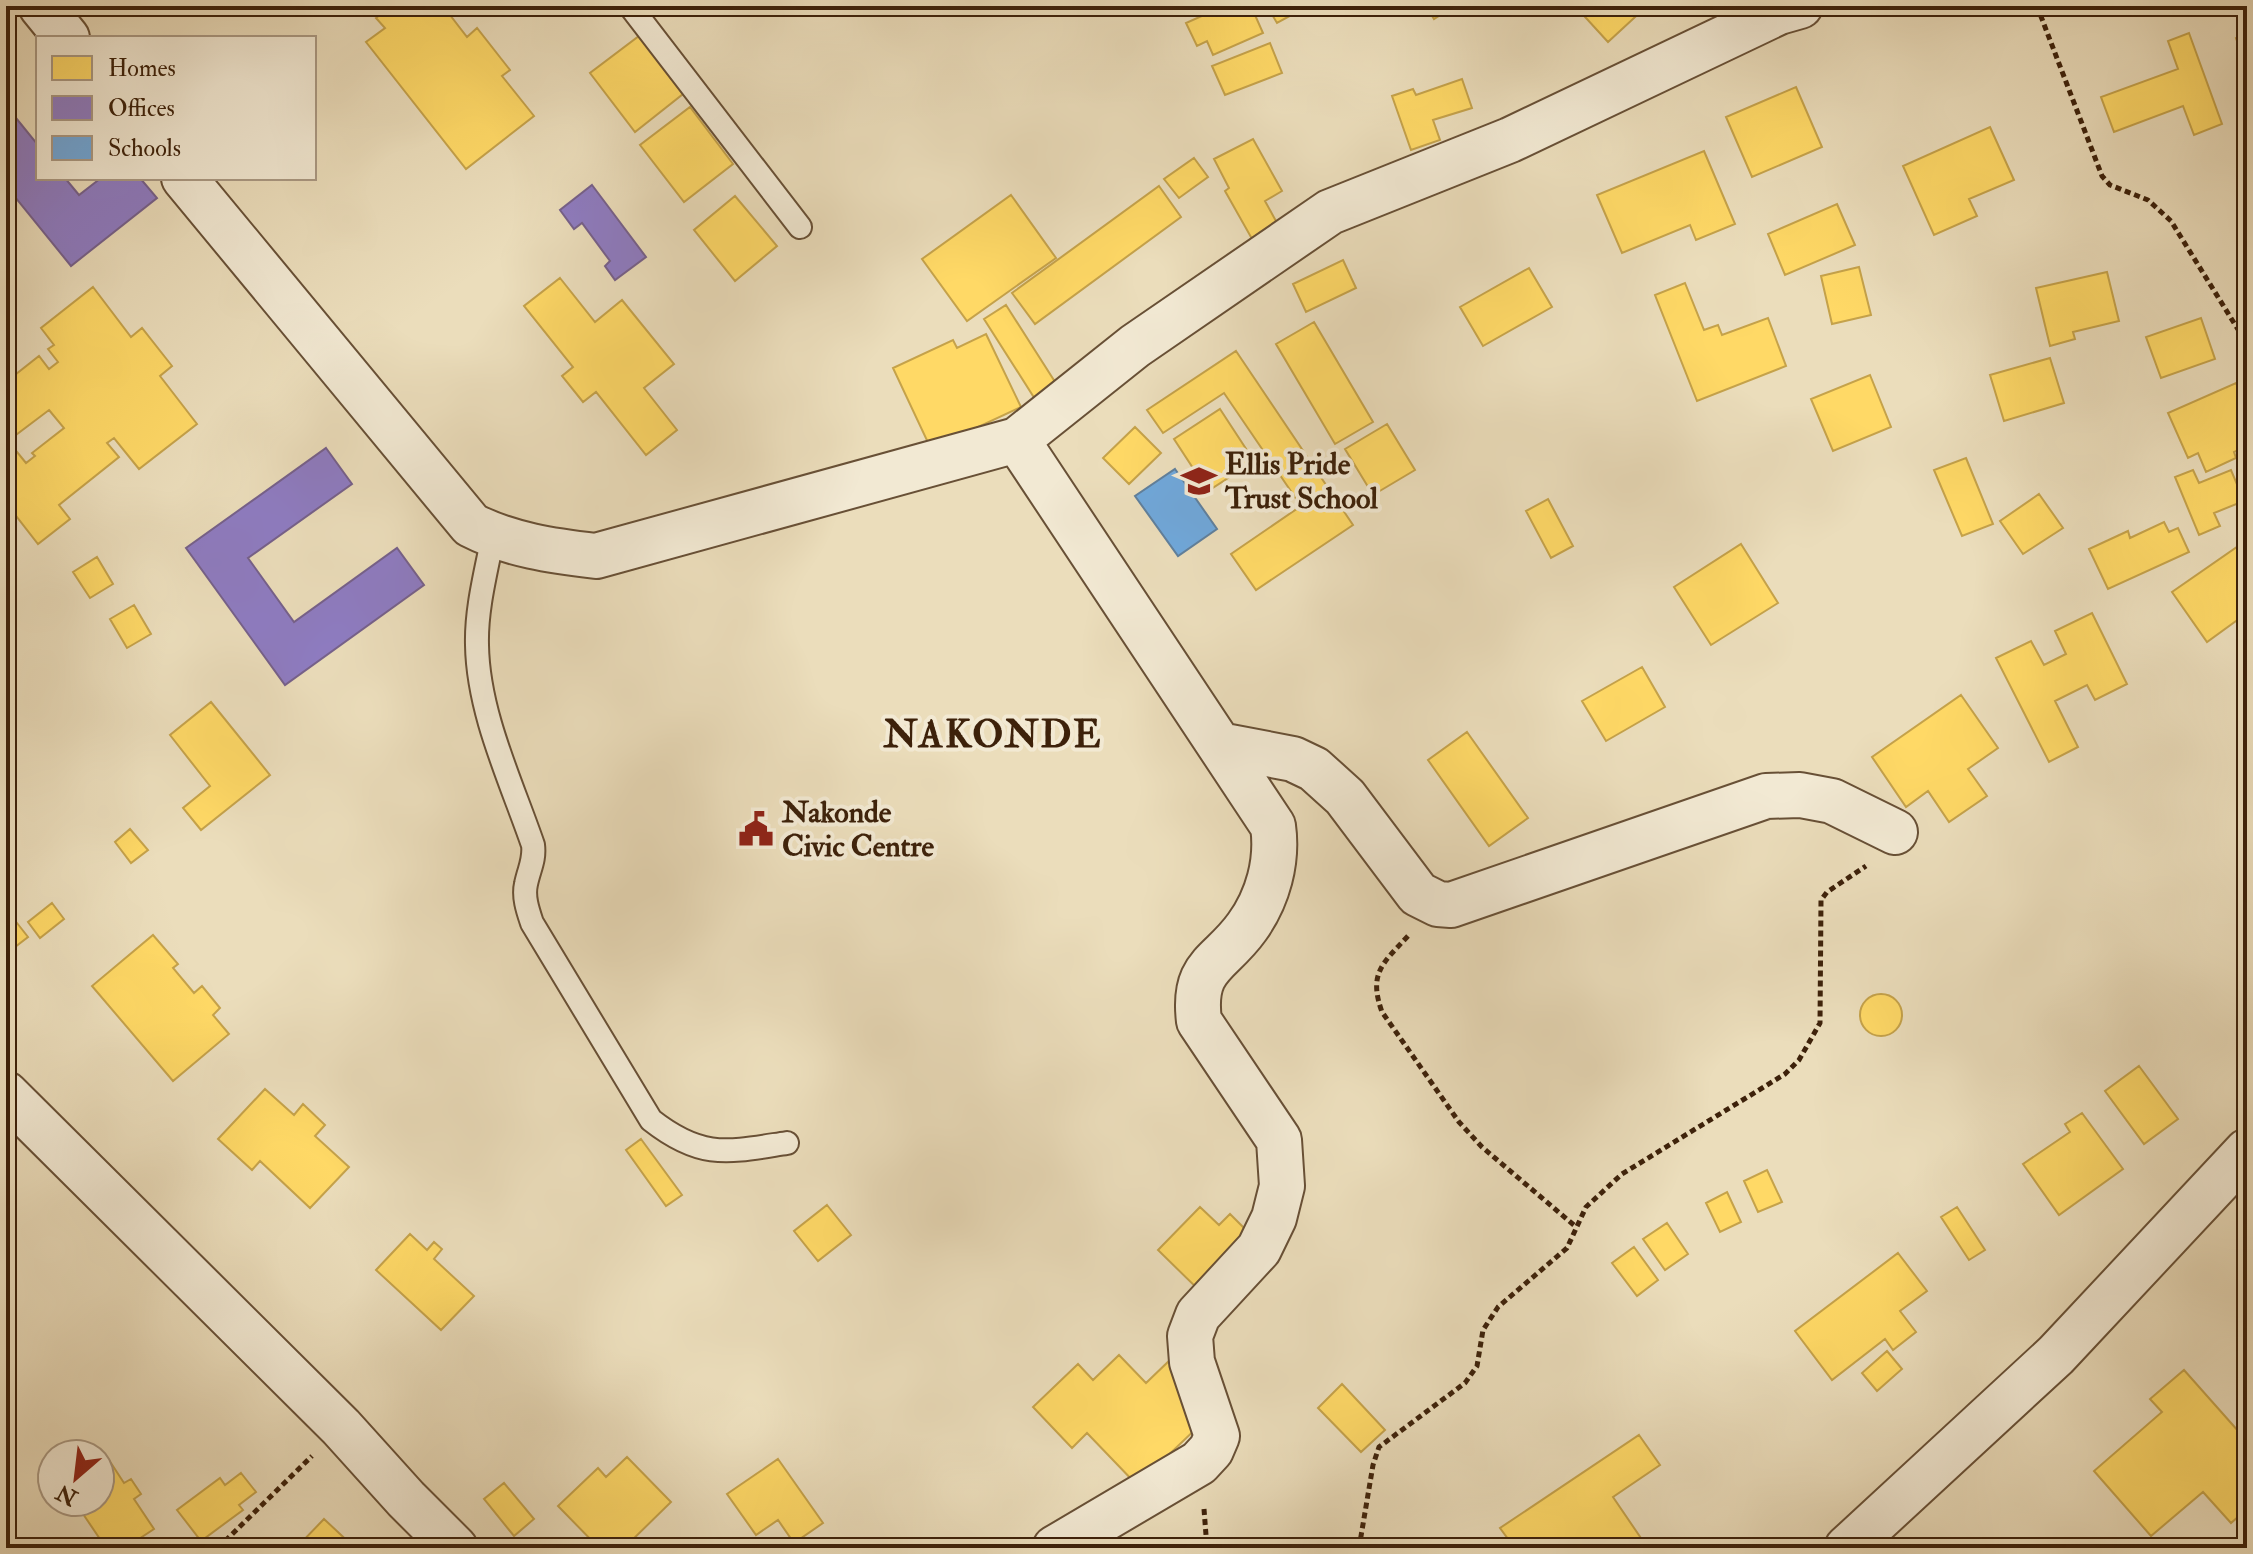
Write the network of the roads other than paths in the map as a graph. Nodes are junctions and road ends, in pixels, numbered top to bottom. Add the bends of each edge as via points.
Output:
1 (41, 6) edge
2 (630, 6) edge
3 (1800, 6) edge
4 (65, 36) edge
5 (186, 180) edge
6 (800, 227) dead end
7 (1017, 440) junction
8 (493, 536) junction
9 (1220, 745) junction
10 (1895, 832) road end
11 (6, 1094) edge
12 (787, 1143) dead end
13 (2247, 1151) edge
14 (1862, 1544) edge
15 (455, 1548) edge
16 (1055, 1548) edge

1 - 4 street
2 - 6 lane
3 - 7 street via 1510,140 1330,212 1135,346
5 - 8 street via 471,525
7 - 8 street via 596,556
7 - 9 street
8 - 12 lane via 477,624 478,661 490,723 533,845 533,866 525,886 532,923 651,1120 706,1150
9 - 10 street via 1293,759 1314,769 1345,797 1418,894 1438,904 1451,905 1766,796 1832,801
9 - 16 street via 1273,826 1276,849 1269,885 1247,927 1207,968 1197,1000 1199,1021 1279,1140 1282,1186 1259,1249 1198,1315 1190,1336 1192,1362 1216,1444 1199,1463
11 - 15 street via 341,1427
13 - 14 street via 2056,1355

